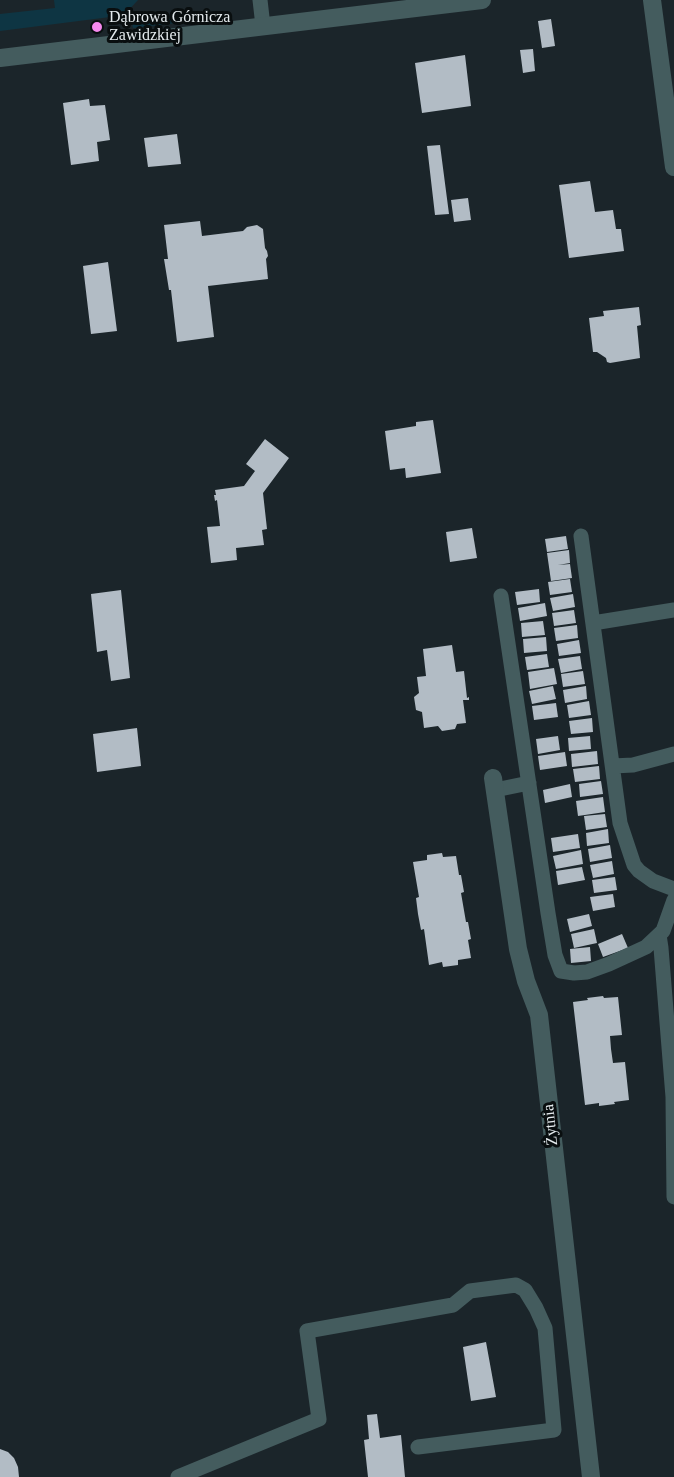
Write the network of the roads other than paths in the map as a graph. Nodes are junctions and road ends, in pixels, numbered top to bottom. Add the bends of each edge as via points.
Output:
1 (260, 0) edge
2 (482, 0) edge
3 (652, 0) edge
4 (263, 26) junction
5 (0, 58) edge
6 (674, 167) edge
7 (581, 536) dead end
8 (501, 596) dead end
9 (674, 610) edge
10 (593, 623) junction
11 (674, 754) edge
12 (613, 766) junction
13 (529, 783) junction
14 (494, 784) joint
15 (674, 889) edge
16 (674, 900) edge
17 (659, 935) junction
18 (674, 1197) edge
19 (418, 1447) dead end
20 (178, 1477) edge
21 (591, 1477) edge

1 - 4 lane
2 - 4 street
3 - 6 street
4 - 5 street
7 - 10 lane
8 - 13 lane
9 - 10 lane
10 - 12 lane
11 - 12 lane
12 - 15 lane via 620,823 634,865 647,878
13 - 14 lane
13 - 17 lane via 555,955 561,971 587,972 609,964 646,947
14 - 21 street, Żytnia via 518,949 539,1015
16 - 17 lane
17 - 18 lane via 673,1097
19 - 20 lane via 554,1430 545,1328 525,1290 516,1285 470,1292 453,1305 307,1331 319,1419

